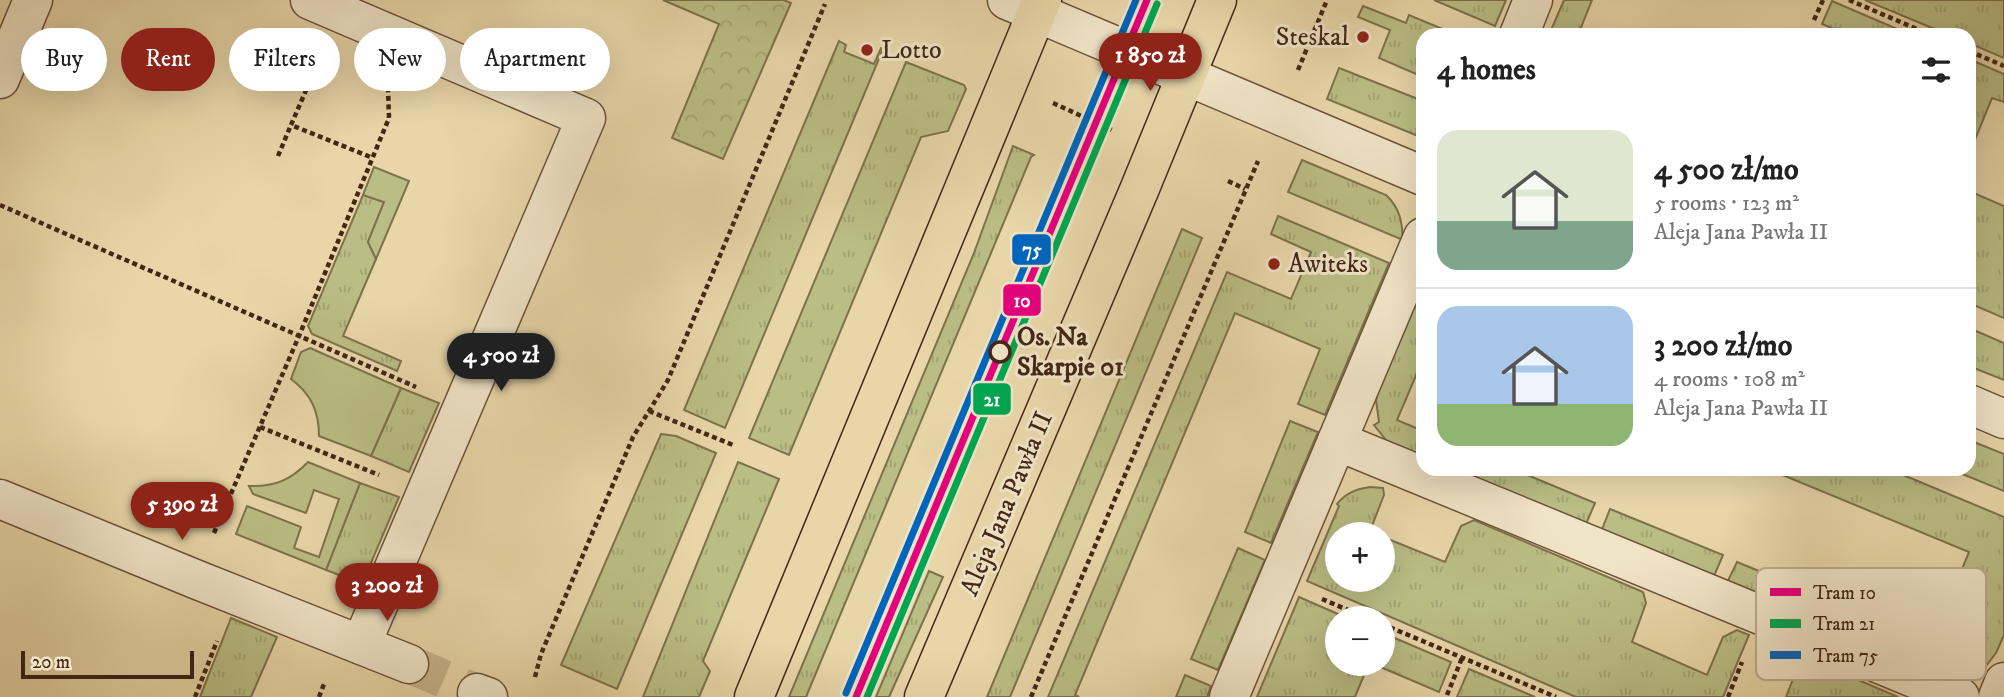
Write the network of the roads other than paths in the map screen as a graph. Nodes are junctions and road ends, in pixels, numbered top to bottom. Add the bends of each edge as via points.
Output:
1 (33, 0) edge
2 (310, 0) edge
3 (1217, 0) edge
4 (1534, 0) edge
5 (1028, 4) edge
6 (1522, 28) edge
7 (1187, 76) junction
8 (0, 79) edge
9 (1416, 173) edge
10 (1416, 252) edge
11 (1976, 407) edge
12 (2004, 419) edge
13 (1336, 441) junction
14 (1416, 474) edge
15 (1421, 476) edge
16 (0, 499) edge
17 (1756, 613) edge
18 (360, 645) junction
19 (409, 664) tunnel mouth
20 (1919, 680) edge
21 (2004, 682) edge
22 (754, 697) edge
23 (924, 697) edge
24 (1229, 697) edge
25 (1961, 697) edge
26 (1998, 697) edge

1 - 8 street
2 - 18 street via 586,118
3 - 7 main road, Aleja Jana Pawła II
4 - 6 street
5 - 7 street
5 - 22 main road via 942,245
7 - 9 street
7 - 23 main road, Aleja Jana Pawła II
10 - 13 street
11 - 12 street
13 - 14 street
13 - 24 street
15 - 17 street
16 - 18 street
18 - 19 street
20 - 25 street
21 - 26 street

